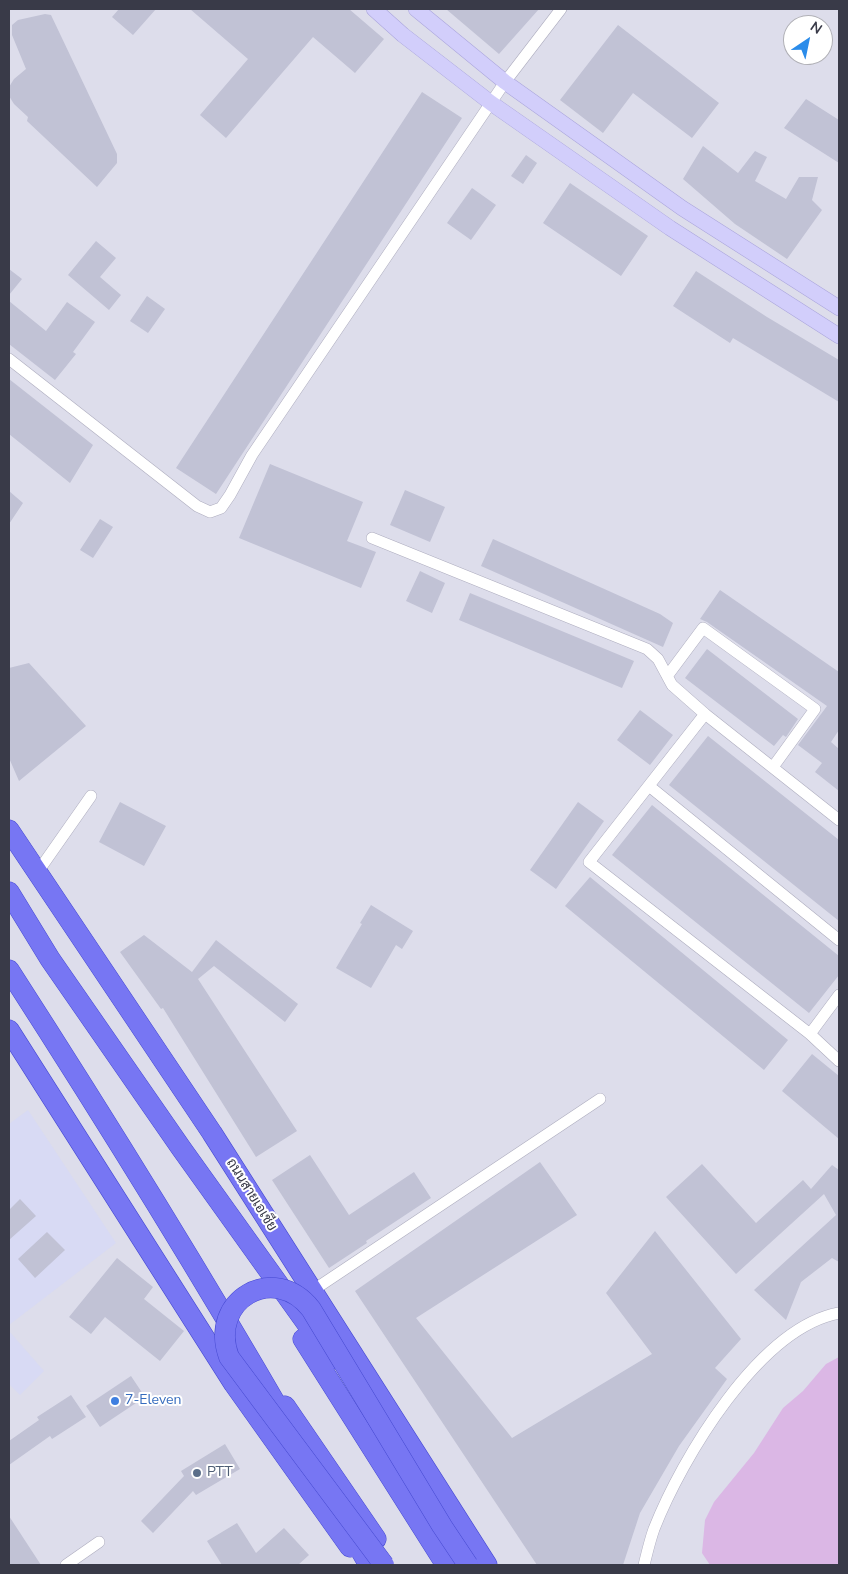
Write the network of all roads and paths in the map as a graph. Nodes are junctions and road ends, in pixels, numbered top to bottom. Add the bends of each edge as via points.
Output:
1 (374, 9) edge
2 (416, 9) edge
3 (561, 9) edge
4 (505, 82) junction
5 (491, 103) junction
6 (839, 308) edge
7 (839, 336) edge
8 (9, 360) edge
9 (372, 538) dead end
10 (668, 675) junction
11 (705, 714) junction
12 (773, 767) junction
13 (648, 786) junction
14 (91, 796) dead end
15 (839, 820) edge
16 (9, 830) edge
17 (37, 873) junction
18 (9, 892) edge
19 (839, 940) edge
20 (9, 970) edge
21 (839, 995) edge
22 (9, 1030) edge
23 (810, 1034) junction
24 (839, 1061) edge
25 (600, 1098) dead end
26 (181, 1148) junction
27 (312, 1291) junction
28 (839, 1313) edge
29 (233, 1330) junction
30 (99, 1542) dead end
31 (66, 1565) edge
32 (363, 1565) edge
33 (369, 1565) edge
34 (384, 1565) edge
35 (394, 1565) edge
36 (446, 1565) edge
37 (468, 1565) edge
38 (479, 1565) edge
39 (487, 1565) edge
40 (644, 1565) edge

1 - 5 main road
2 - 4 main road
3 - 4 street
4 - 5 street
4 - 6 main road via 682,208
5 - 7 main road via 670,228
5 - 8 street via 252,455 221,508 210,512 197,506
9 - 10 street via 647,649
10 - 11 street via 672,685
10 - 12 street via 703,628 815,709
11 - 12 street
11 - 13 street
12 - 15 street
13 - 19 street
13 - 23 street via 589,862
14 - 17 street
16 - 17 highway, ถนนสายเอเชีย
17 - 27 highway, ถนนสายเอเชีย via 212,1133
18 - 26 highway, ถนนสายเอเชีย via 50,959
20 - 29 highway
21 - 23 street
22 - 32 highway via 234,1384
23 - 24 street
25 - 27 street
26 - 36 highway
26 - 38 highway, ถนนสายเอเชีย
27 - 39 highway, ถนนสายเอเชีย
28 - 40 street via 806,1325 787,1337 734,1392 702,1434 676,1480 654,1530
29 - 33 highway
29 - 35 highway
30 - 31 street
34 - 37 highway, bridge via 229,1357 224,1338 227,1318 237,1302 253,1291 281,1288 298,1296 311,1309

